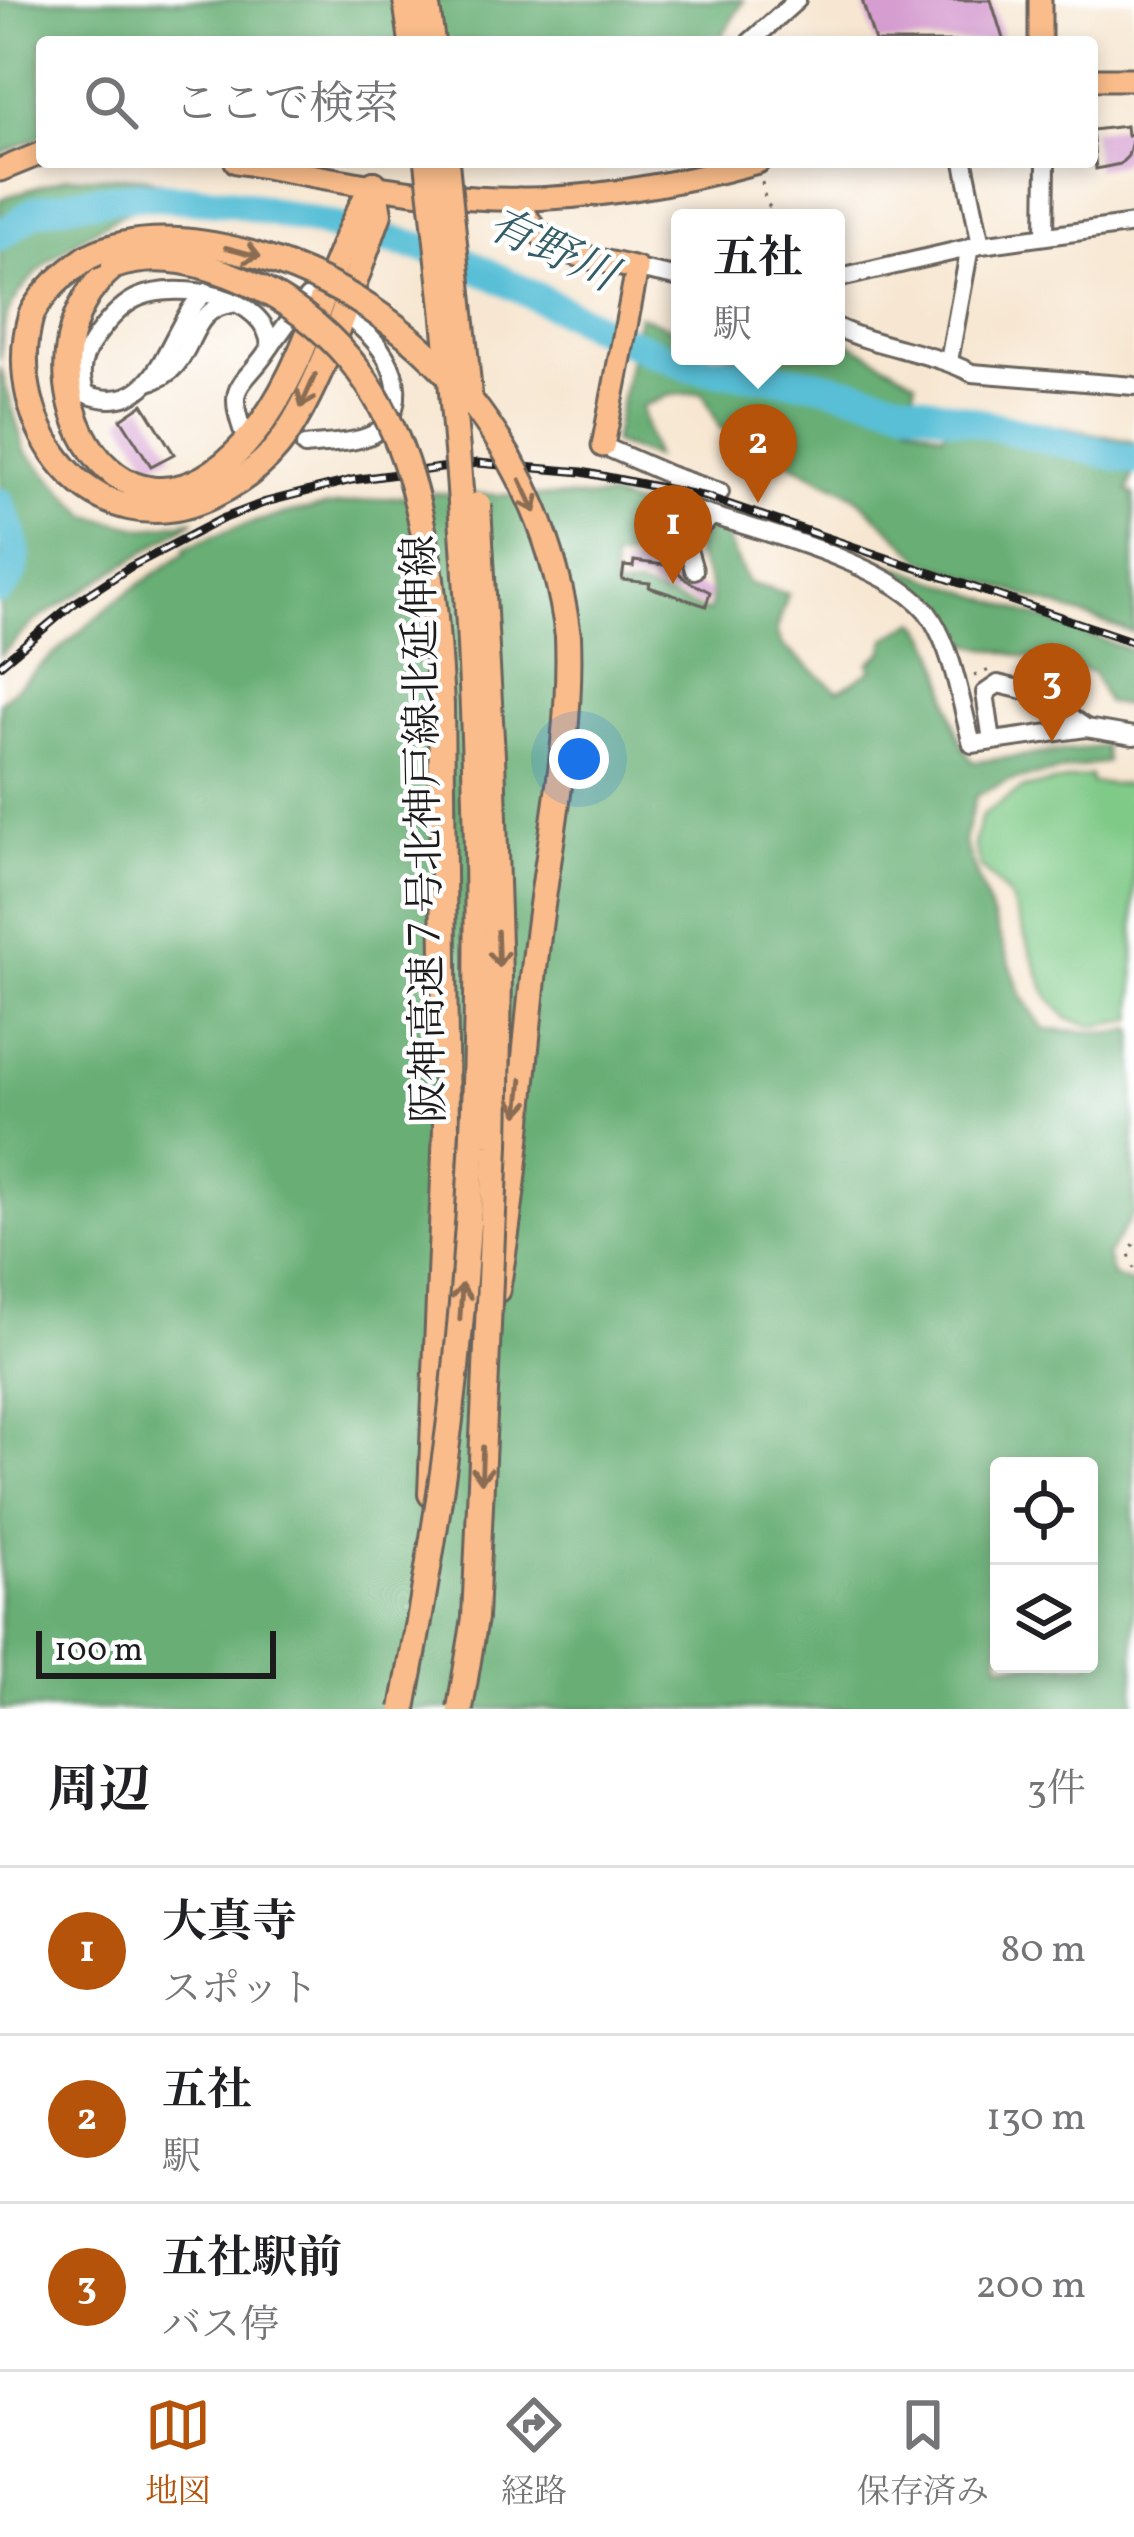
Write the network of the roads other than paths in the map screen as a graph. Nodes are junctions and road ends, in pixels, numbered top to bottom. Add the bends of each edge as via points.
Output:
1 (406, 0) edge
2 (426, 0) edge
3 (796, 0) edge
4 (1040, 0) edge
5 (411, 36) edge
6 (431, 36) edge
7 (757, 36) edge
8 (1040, 36) edge
9 (1098, 79) edge
10 (1134, 79) edge
11 (36, 155) edge
12 (274, 168) edge
13 (429, 168) edge
14 (447, 168) edge
15 (744, 168) edge
16 (965, 168) edge
17 (1046, 168) edge
18 (0, 170) edge
19 (374, 184) junction
20 (519, 200) junction
21 (1134, 224) edge
22 (1045, 234) junction
23 (976, 246) junction
24 (637, 269) junction
25 (671, 276) edge
26 (845, 277) edge
27 (207, 292) junction
28 (233, 304) junction
29 (331, 309) junction
30 (845, 329) edge
31 (270, 347) junction
32 (949, 361) junction
33 (147, 382) junction
34 (1134, 386) edge
35 (242, 429) dead end
36 (45, 442) junction
37 (304, 446) dead end
38 (603, 446) joint
39 (671, 476) junction
40 (720, 492) dead end
41 (712, 516) junction
42 (694, 570) dead end
43 (1086, 728) junction
44 (1134, 736) edge
45 (992, 741) junction
46 (485, 1358) junction
47 (428, 1574) junction
48 (403, 1709) edge
49 (460, 1709) edge

1 - 5 highway
2 - 6 highway
3 - 7 street
4 - 8 main road
9 - 10 main road
11 - 18 main road
12 - 19 main road
47 -> 13 highway, 阪神高速７号北神戸線北延伸線, bridge via 459,1328 476,955 458,442
14 -> 46 highway, 阪神高速７号北神戸線北延伸線, bridge via 492,756 499,976
15 - 20 main road
16 - 23 street
17 - 22 street
19 - 20 main road
19 - 29 highway
20 - 24 main road via 547,245
21 - 22 street
22 - 23 street
23 - 26 street
23 - 32 street
24 - 25 street
24 - 38 main road
27 - 28 street
27 - 33 street via 188,308
27 - 33 street via 135,298 85,354 79,376 86,394 105,401
28 - 31 street via 263,321
28 - 33 street via 202,316 182,362
29 - 31 street via 307,298
29 - 36 highway via 263,421 212,473 174,487 132,488
29 - 37 street via 363,325 384,353 396,381 394,406 366,437
30 - 32 street
31 - 35 street via 236,393
32 - 34 street via 972,373
36 -> 46 highway, bridge via 21,406 17,361 31,314 62,276 102,250 178,240 258,256 354,296 424,348 505,449 541,523 562,593 570,688
36 - 47 highway, bridge via 37,367 54,313 114,266 160,258 250,284 316,327 359,372 404,453 429,551 441,705 446,1129
38 - 39 street
39 - 40 street
39 - 41 street via 673,504
41 - 42 street via 686,543
41 - 45 street via 845,561 916,598 937,628 973,744
43 - 44 street
43 - 45 street
43 - 45 street via 1036,693 998,684 984,701
46 -> 49 highway, 阪神高速７号北神戸線北延伸線, bridge via 475,1618
47 - 48 highway, 阪神高速７号北神戸線北延伸線, bridge

